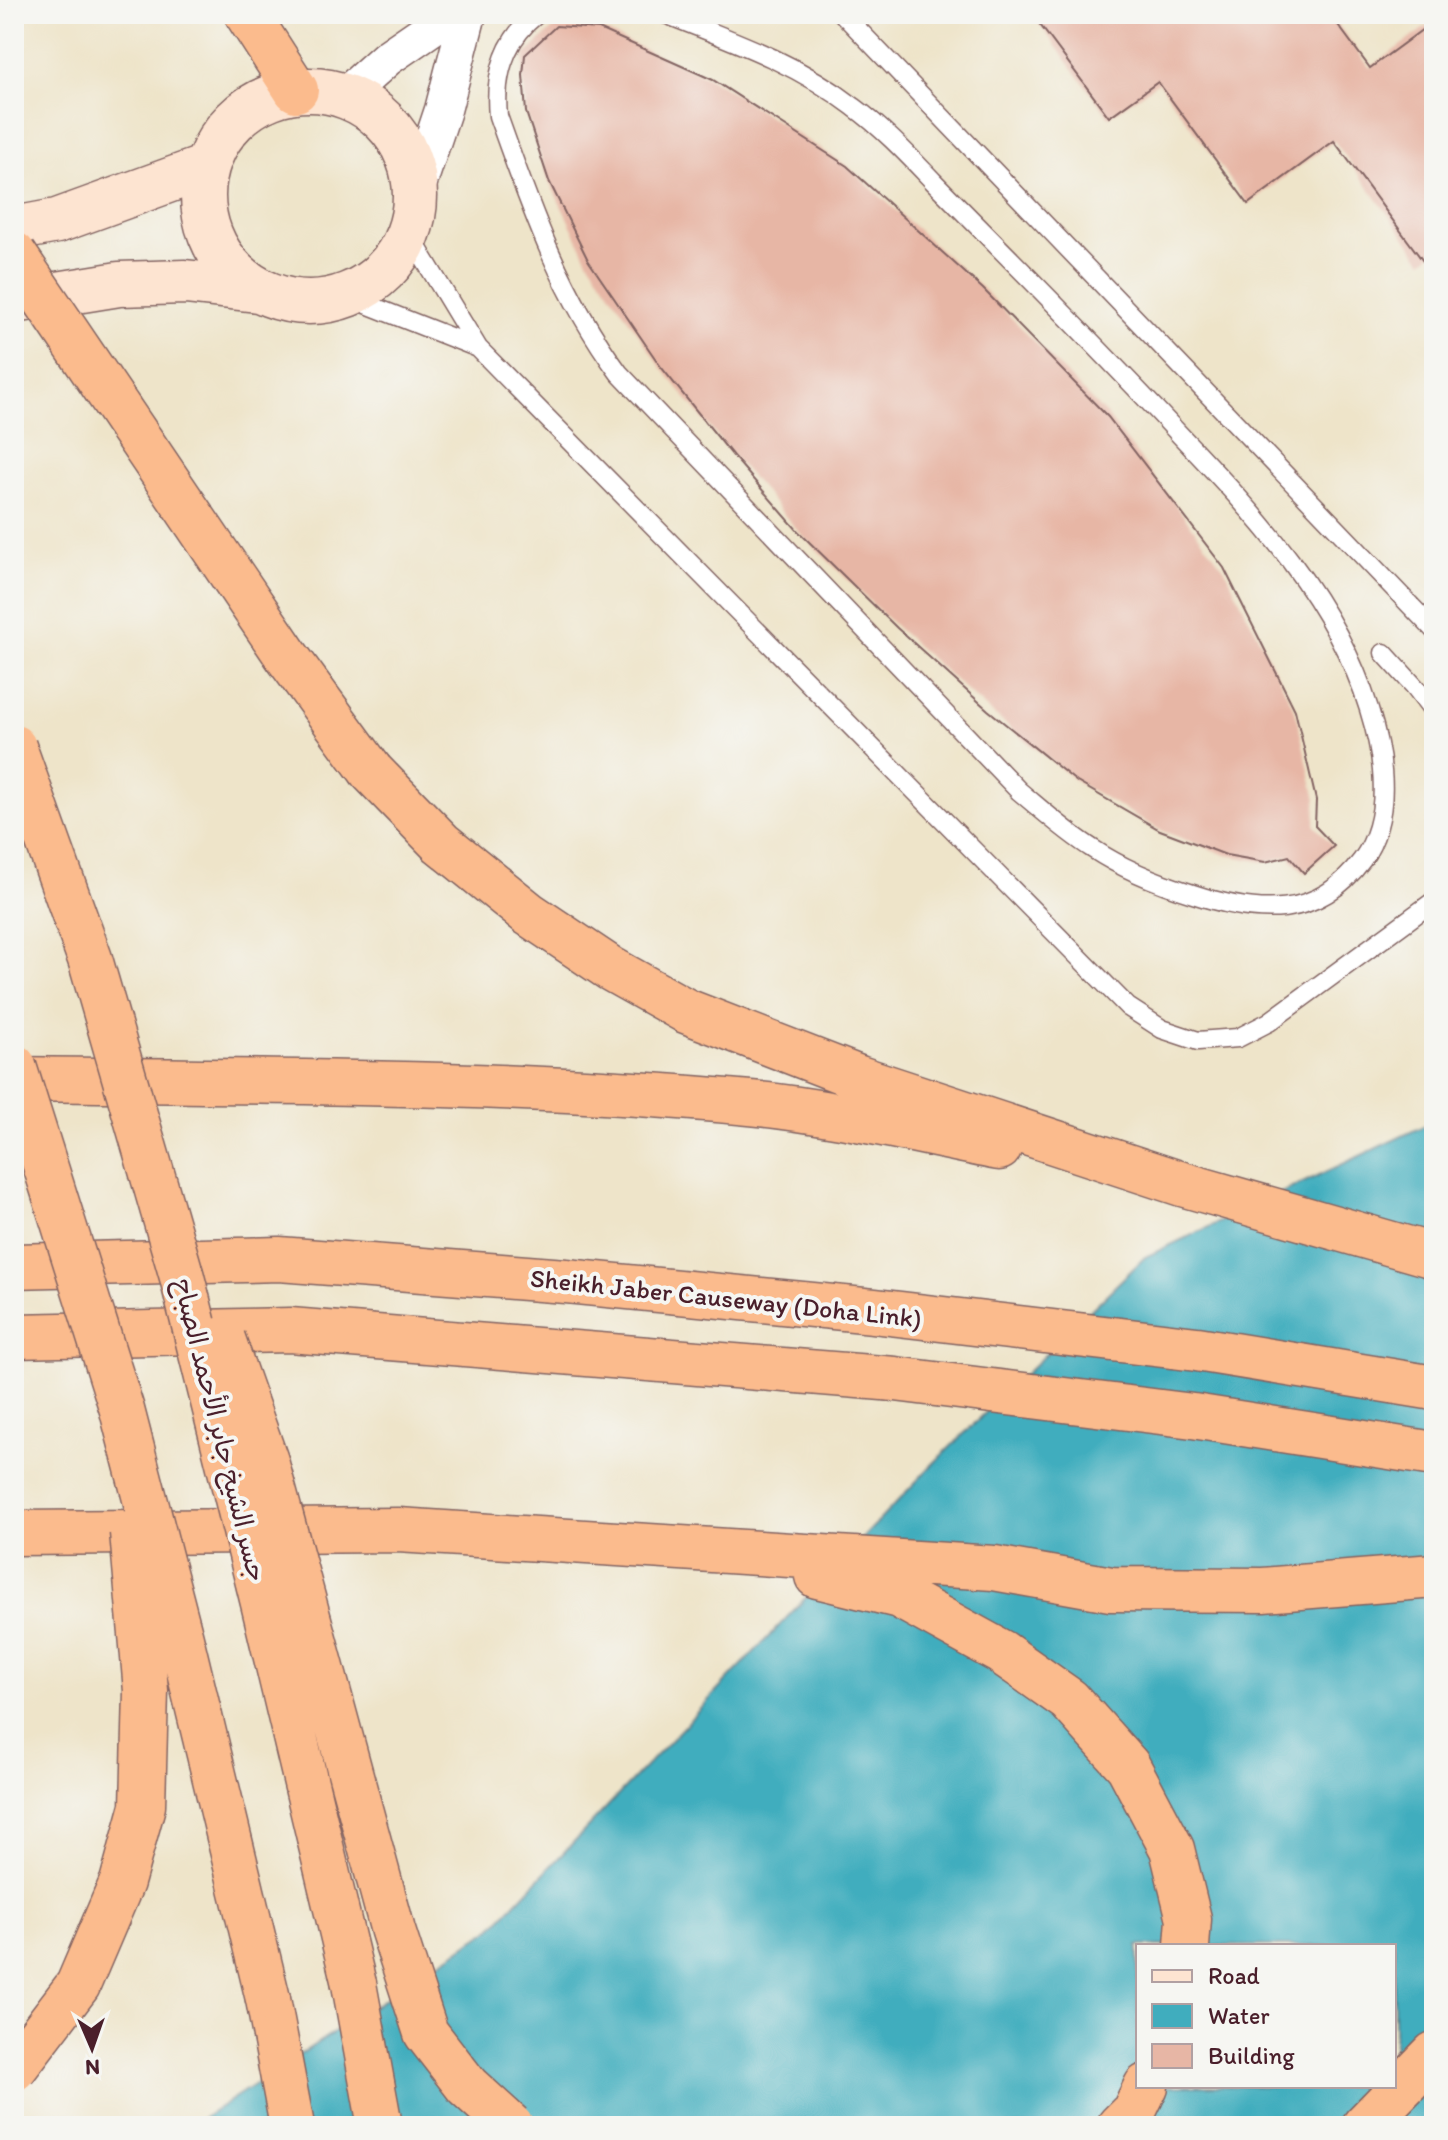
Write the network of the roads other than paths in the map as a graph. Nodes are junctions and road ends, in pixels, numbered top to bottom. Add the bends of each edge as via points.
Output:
1 (247, 14) edge
2 (451, 14) edge
3 (468, 14) edge
4 (537, 14) edge
5 (665, 14) edge
6 (843, 14) edge
7 (296, 90) junction
8 (345, 96) junction
9 (206, 167) junction
10 (416, 191) junction
11 (14, 229) edge
12 (409, 234) junction
13 (14, 254) edge
14 (257, 290) junction
15 (346, 296) junction
16 (14, 301) edge
17 (478, 348) junction
18 (1434, 630) edge
19 (1384, 653) dead end
20 (1434, 712) edge
21 (14, 747) edge
22 (1434, 901) edge
23 (90, 959) junction
24 (14, 1066) edge
25 (14, 1079) edge
26 (1182, 1184) junction
27 (1434, 1256) edge
28 (14, 1266) edge
29 (14, 1336) edge
30 (1434, 1388) edge
31 (122, 1410) junction
32 (1434, 1454) edge
33 (14, 1533) edge
34 (817, 1565) junction
35 (1434, 1576) edge
36 (1187, 1944) edge
37 (1434, 2054) edge
38 (14, 2069) edge
39 (1145, 2088) edge
40 (292, 2126) edge
41 (380, 2126) edge
42 (511, 2126) edge
43 (1119, 2126) edge
44 (1364, 2126) edge

1 - 7 highway
2 - 8 street via 387,58
3 - 10 street
4 - 5 lane via 504,55 497,85 498,116 550,256 592,336 619,373 1019,791 1059,825 1136,873 1223,904 1270,911 1315,900 1335,888 1360,863 1376,833 1383,787 1379,748 1357,674 1286,552 1115,366 888,134 822,83 785,63
6 - 18 lane
7 - 8 main road
7 - 9 main road via 271,96 230,124
8 - 10 main road via 377,115 402,143
9 - 11 main road via 57,221
9 - 14 main road via 202,208 214,247
10 - 12 main road
12 - 15 main road via 384,271
12 - 17 lane
13 - 26 highway, bridge via 286,655 371,771 441,843 541,922 686,1011 779,1049
14 - 15 main road via 302,303
14 - 16 main road via 185,282 119,284
15 - 17 lane
17 - 22 lane via 1128,1007 1162,1029 1198,1041 1238,1038 1269,1022
19 - 20 lane
21 - 23 highway, جسر الشيخ جابر الأحمد الصباح, bridge
23 - 41 highway, جسر الشيخ جابر الأحمد الصباح, bridge via 182,1277 257,1577 354,1984
23 - 42 highway, bridge via 266,1461 393,1931 426,2033 467,2086
24 - 31 highway, bridge
25 - 26 highway via 538,1088 753,1104
26 - 27 highway
28 - 30 highway, Sheikh Jaber Causeway (Doha Link) via 279,1259 566,1281 1197,1349
29 - 32 highway via 290,1330 895,1379 1193,1416
31 - 38 highway, bridge via 146,1691 143,1806 122,1882 78,1985
31 - 40 highway, bridge via 268,1999
33 - 34 highway via 398,1530 708,1548
34 - 35 highway via 994,1568 1111,1589 1263,1590
34 - 36 highway via 899,1596 1001,1652 1069,1700 1128,1766 1172,1849 1189,1919
37 - 44 highway
39 - 43 highway

